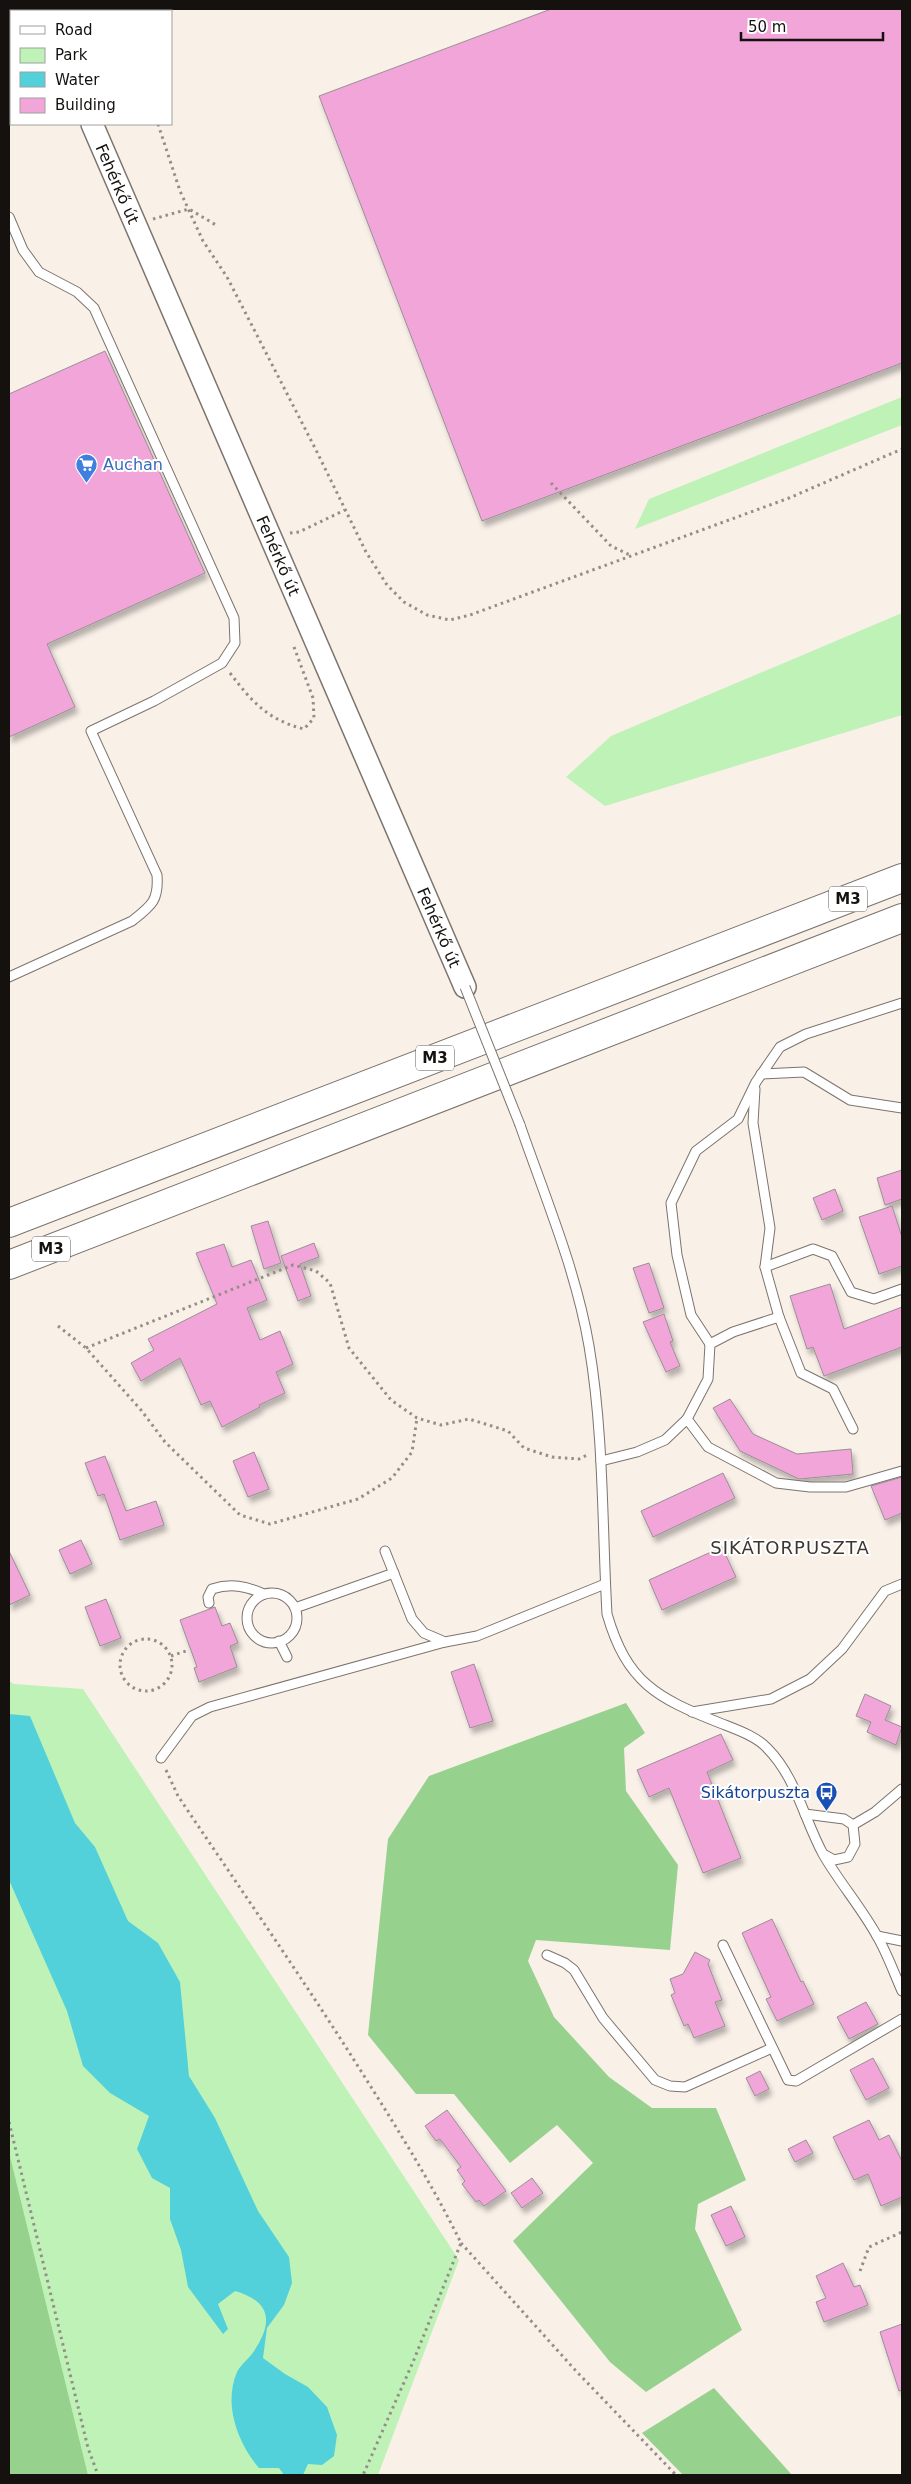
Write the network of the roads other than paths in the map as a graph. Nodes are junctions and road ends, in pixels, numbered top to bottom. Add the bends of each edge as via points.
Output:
1 (92, 125) edge
2 (9, 217) edge
3 (902, 878) edge
4 (902, 918) edge
5 (9, 976) edge
6 (465, 986) joint
7 (902, 1003) edge
8 (762, 1074) junction
9 (756, 1082) junction
10 (902, 1108) edge
11 (9, 1223) edge
12 (9, 1265) edge
13 (765, 1267) junction
14 (902, 1290) edge
15 (779, 1317) junction
16 (710, 1344) junction
17 (687, 1419) junction
18 (853, 1429) dead end
19 (601, 1461) junction
20 (902, 1471) edge
21 (385, 1552) dead end
22 (394, 1573) junction
23 (605, 1584) junction
24 (902, 1584) edge
25 (264, 1594) junction
26 (210, 1604) dead end
27 (295, 1608) junction
28 (279, 1641) junction
29 (445, 1642) junction
30 (287, 1657) dead end
31 (692, 1712) junction
32 (161, 1758) road end
33 (902, 1789) edge
34 (805, 1814) junction
35 (854, 1825) junction
36 (824, 1854) junction
37 (877, 1936) junction
38 (902, 1941) edge
39 (723, 1945) dead end
40 (547, 1955) dead end
41 (902, 1991) edge
42 (902, 2019) edge
43 (772, 2048) junction

1 - 6 street, Fehérkő út
2 - 5 lane via 23,250 39,272 77,292 94,308 234,618 235,643 222,663 91,731 157,876 158,893 148,908 132,921
3 - 11 highway, M3
4 - 12 highway, M3
6 - 19 lane, bridge via 520,1125 562,1244 583,1319 593,1374
7 - 8 lane via 806,1034 780,1048
8 - 9 lane
8 - 10 lane via 804,1072 850,1100
9 - 13 lane via 753,1123 770,1228
9 - 16 lane via 738,1120 696,1151 671,1203 677,1255 691,1315
13 - 14 lane via 813,1249 832,1256 851,1292 874,1299
13 - 15 lane
15 - 16 lane via 733,1332
15 - 18 lane via 801,1373 833,1389
16 - 17 lane via 708,1379
17 - 19 lane via 665,1440 637,1452
17 - 20 lane via 708,1446 776,1483 846,1487
19 - 23 lane
21 - 22 lane
22 - 27 lane
22 - 29 lane via 412,1619 424,1632
23 - 29 lane via 477,1636
23 - 31 lane via 607,1614 614,1638 635,1675 665,1699
24 - 31 lane via 886,1591 842,1649 810,1679 771,1699
25 - 26 lane via 248,1587 225,1585 212,1589 208,1597
25 - 27 lane via 278,1593 291,1600
25 - 28 lane via 252,1602 247,1616 250,1629 260,1640
27 - 28 lane via 296,1627 287,1638
28 - 30 lane
29 - 32 lane via 210,1707 192,1716
31 - 34 lane via 735,1729 765,1746 784,1768
33 - 35 lane
34 - 35 lane via 844,1819
34 - 36 lane
35 - 36 lane via 855,1844 848,1857 834,1860
36 - 37 lane
37 - 38 lane
37 - 41 lane
39 - 43 lane
40 - 43 lane via 574,1970 603,2018 655,2080 670,2086 685,2086
42 - 43 lane via 796,2081 788,2080

